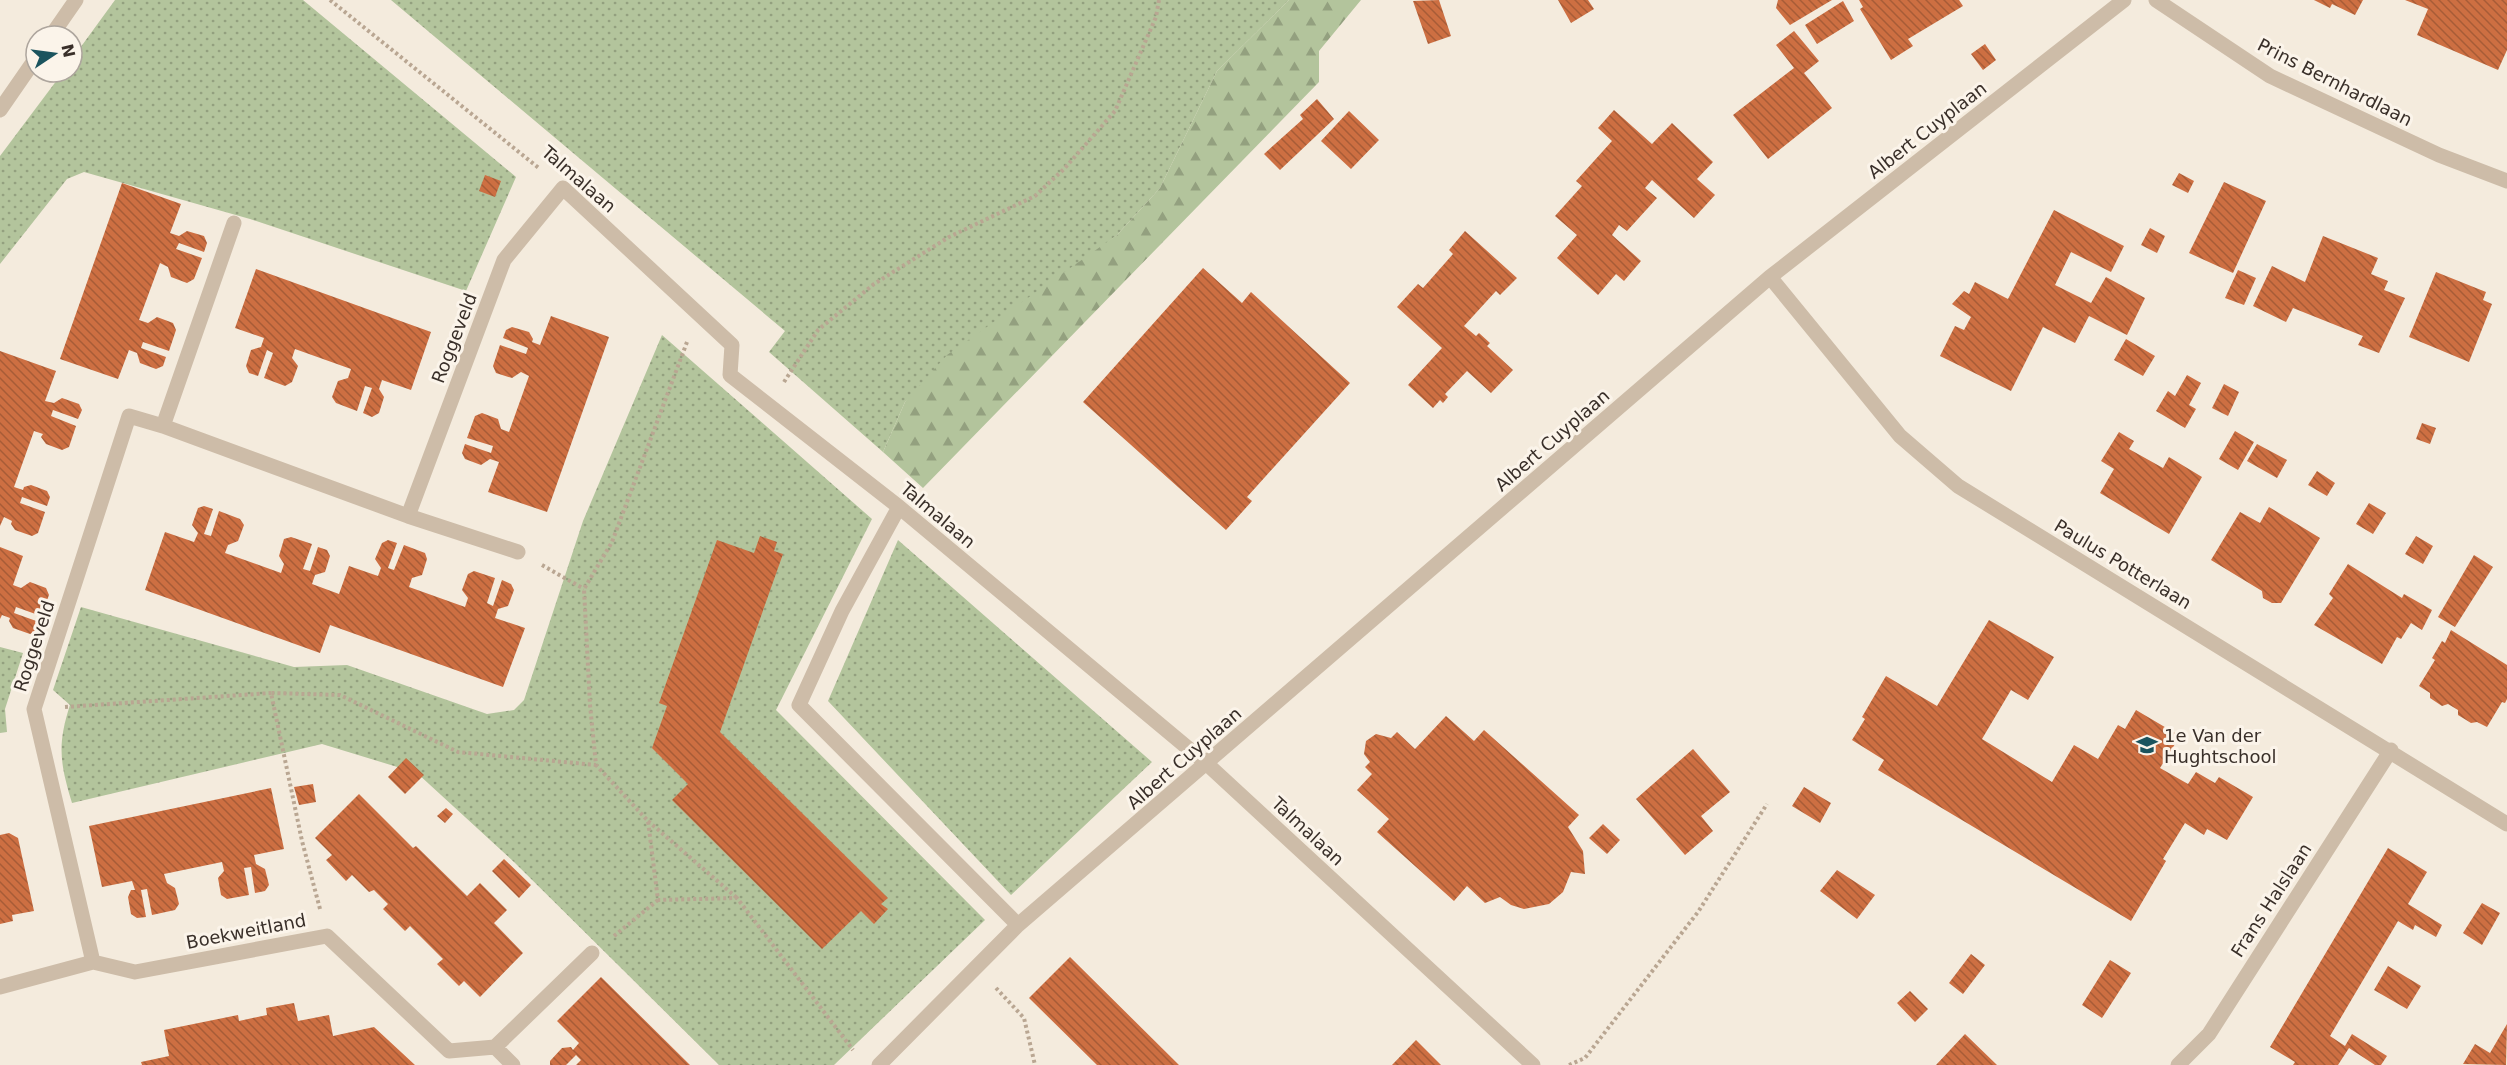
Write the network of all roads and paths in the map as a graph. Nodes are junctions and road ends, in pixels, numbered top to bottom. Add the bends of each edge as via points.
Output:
1 (76, 0) edge
2 (330, 0) edge
3 (1159, 0) edge
4 (2124, 0) edge
5 (2156, 0) edge
6 (59, 24) edge
7 (24, 75) edge
8 (0, 110) edge
9 (2507, 181) edge
10 (563, 188) junction
11 (234, 223) dead end
12 (1770, 277) junction
13 (698, 314) junction
14 (768, 405) junction
15 (163, 426) junction
16 (899, 507) junction
17 (408, 516) junction
18 (518, 552) joint
19 (584, 589) junction
20 (271, 693) junction
21 (34, 709) junction
22 (2391, 750) junction
23 (1207, 764) junction
24 (596, 765) junction
25 (1767, 804) dead end
26 (648, 821) junction
27 (2507, 824) edge
28 (737, 898) junction
29 (658, 900) junction
30 (1018, 925) junction
31 (327, 936) junction
32 (592, 953) joint
33 (93, 962) junction
34 (975, 966) junction
35 (0, 987) edge
36 (495, 1047) junction
37 (858, 1056) dead end
38 (513, 1065) edge
39 (879, 1065) edge
40 (1035, 1065) edge
41 (1533, 1065) edge
42 (1569, 1065) edge
43 (2178, 1065) edge

1 - 6 street
2 - 10 path, Talmalaan
3 - 14 path via 1156,17 1115,111 1064,169 1035,196 949,237 874,284 818,330
4 - 12 street, Albert Cuyplaan
5 - 9 street, Prins Bernhardlaan via 2271,76 2439,155
7 - 8 street
10 - 13 street, Talmalaan
10 - 17 street, Roggeveld via 504,260
11 - 15 street
12 - 22 street, Paulus Potterlaan via 1900,436 1958,486
12 - 23 street, Albert Cuyplaan
13 - 14 street, Talmalaan via 732,345 730,375
13 - 19 path via 612,542
14 - 16 street, Talmalaan
15 - 17 street, Roggeveld
15 - 21 street, Roggeveld via 129,416
16 - 23 street, Talmalaan
16 - 30 street via 842,611 799,705
17 - 18 street, Roggeveld
18 - 19 path
19 - 24 path
20 - 21 path
20 - 24 path via 340,695 458,752
20 - 31 path via 302,841
21 - 33 street, Roggeveld
22 - 27 street, Paulus Potterlaan
22 - 43 street, Frans Halslaan via 2209,1034
23 - 30 street, Albert Cuyplaan
23 - 41 street, Talmalaan
24 - 26 path
25 - 42 path via 1698,912 1585,1058
26 - 28 path
26 - 29 path
28 - 29 path
28 - 37 path
29 - 32 path
30 - 34 street, Albert Cuyplaan
31 - 33 street, Boekweitland via 135,972
31 - 36 street, Boekweitland via 449,1051
32 - 36 street
33 - 35 street, Boekweitland
34 - 39 street, Albert Cuyplaan
34 - 40 path via 1024,1018
36 - 38 street

